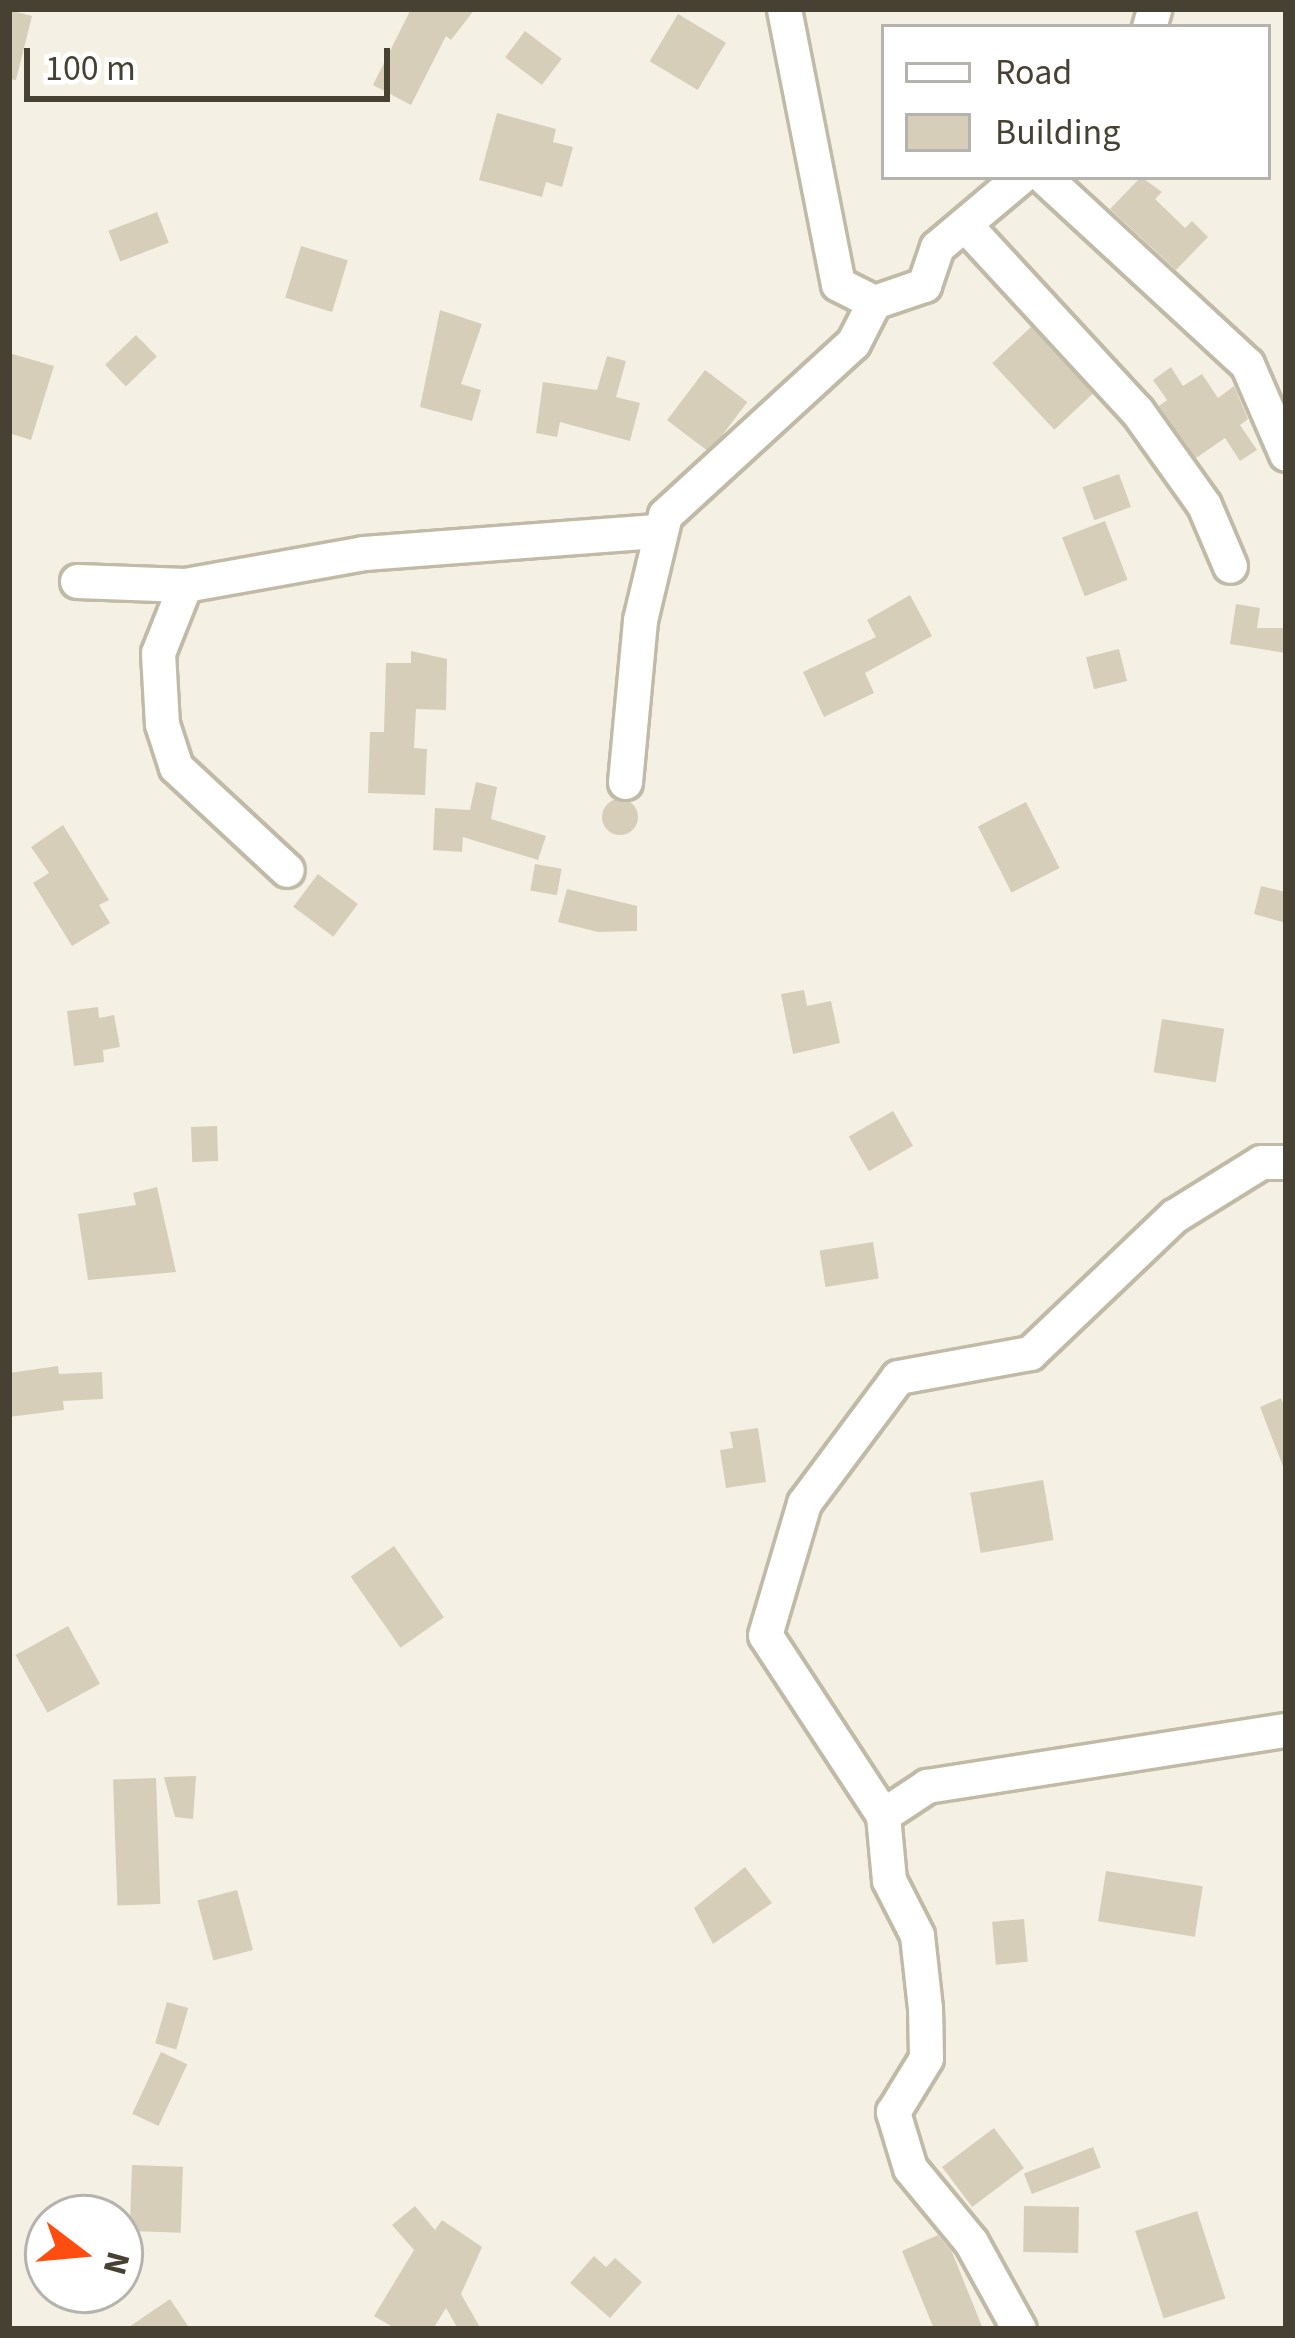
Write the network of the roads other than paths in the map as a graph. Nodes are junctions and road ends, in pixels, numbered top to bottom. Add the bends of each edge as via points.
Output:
1 (784, 9) edge
2 (1017, 180) edge
3 (1047, 180) edge
4 (968, 226) junction
5 (874, 302) junction
6 (1286, 454) edge
7 (659, 532) junction
8 (1231, 566) dead end
9 (77, 581) dead end
10 (185, 585) junction
11 (625, 782) dead end
12 (286, 870) dead end
13 (1286, 1162) edge
14 (1286, 1730) edge
15 (883, 1815) junction
16 (1019, 2329) edge

1 - 5 street via 838,284
2 - 4 street
3 - 6 street via 1246,364
4 - 5 street via 937,247 924,285
4 - 8 street via 1136,411 1204,505
5 - 7 street via 853,343 665,515
7 - 10 street via 364,553
7 - 11 street via 640,620
9 - 10 street
10 - 12 street via 158,653 162,724 176,767
13 - 15 street via 1261,1162 1174,1216 1030,1353 898,1377 804,1503 765,1635
14 - 15 street via 927,1786
15 - 16 street via 889,1880 917,1935 925,2008 926,2058 893,2112 910,2168 971,2242

